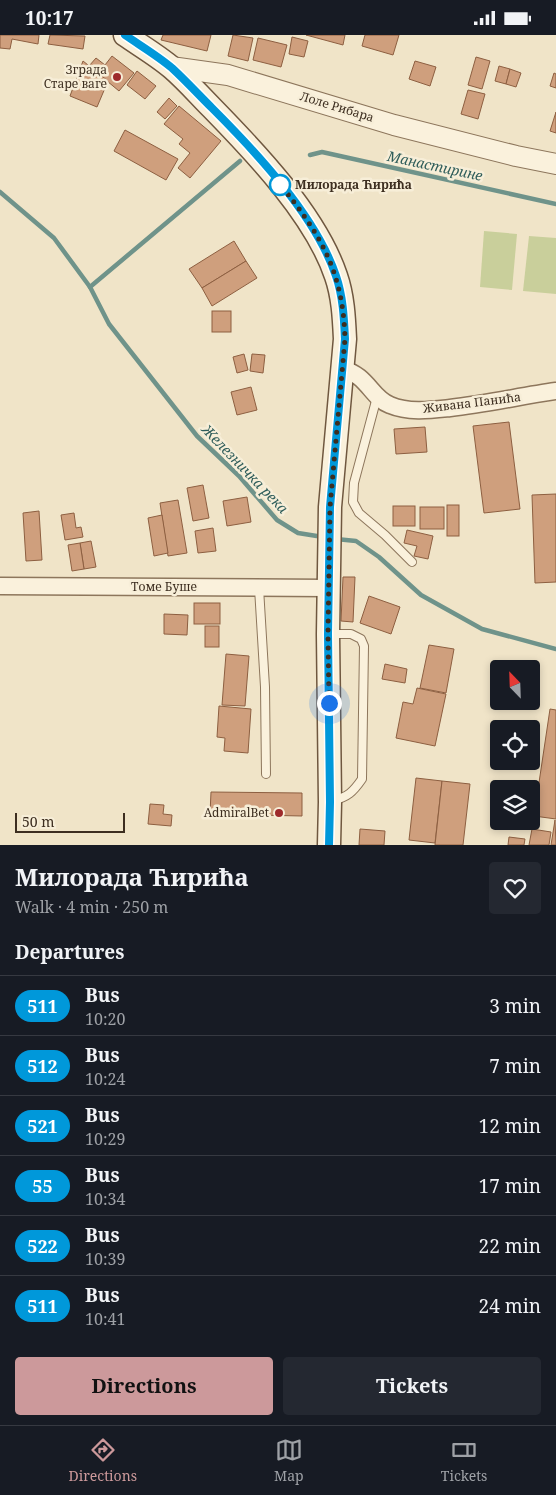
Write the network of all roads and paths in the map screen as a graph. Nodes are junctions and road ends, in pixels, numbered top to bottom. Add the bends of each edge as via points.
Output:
1 (126, 35) edge
2 (171, 67) junction
3 (556, 164) edge
4 (342, 369) junction
5 (556, 391) edge
6 (378, 395) junction
7 (412, 562) dead end
8 (0, 586) edge
9 (259, 588) junction
10 (328, 588) junction
11 (328, 634) junction
12 (266, 774) dead end
13 (330, 802) junction
14 (329, 845) edge

1 - 2 main road, Лоле Рибара
2 - 3 street, Лоле Рибара via 228,75 394,125
2 - 4 main road via 264,164 318,238 340,291 344,323
4 - 6 street, Живана Панића via 359,375
4 - 10 main road via 330,507
5 - 6 street, Живана Панића via 428,410 390,406
6 - 7 lane via 354,483 353,501 359,513
8 - 9 street, Томе Буше
9 - 10 street, Томе Буше
9 - 12 lane via 266,687
10 - 11 main road
11 - 13 main road
11 - 13 lane via 351,634 361,639 364,646 362,779 345,798
13 - 14 main road

